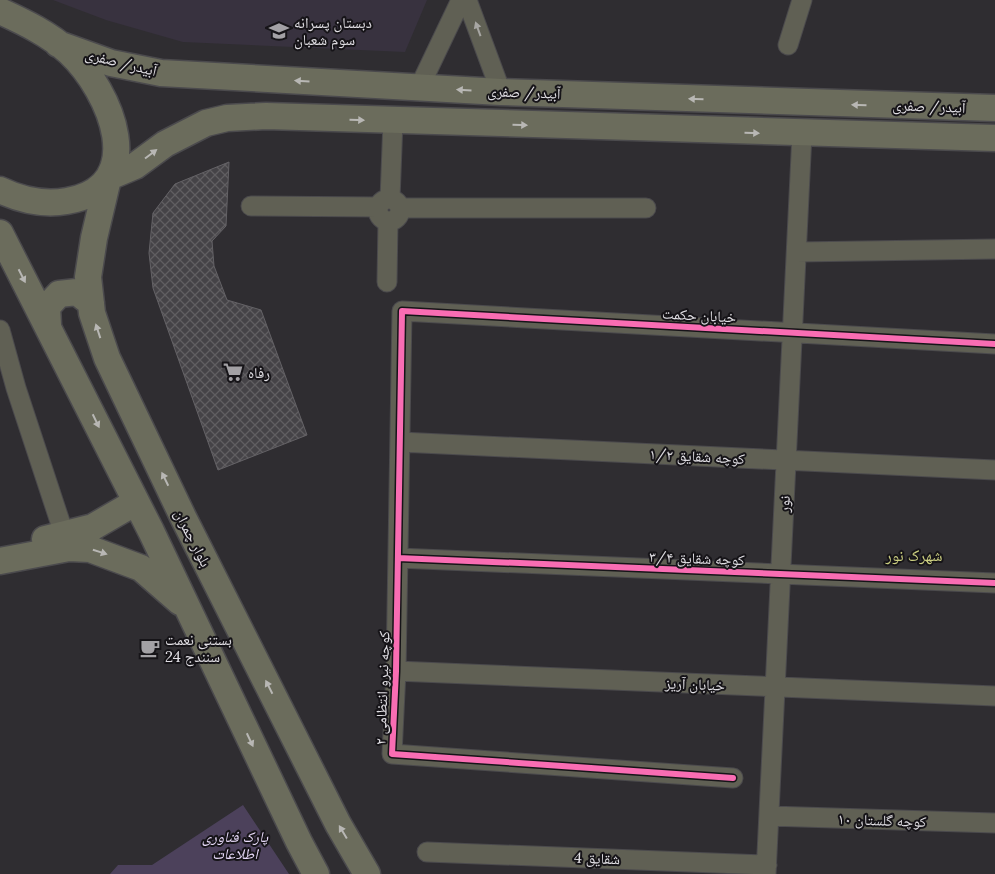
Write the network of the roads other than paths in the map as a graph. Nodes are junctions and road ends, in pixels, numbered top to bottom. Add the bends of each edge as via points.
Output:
1 (461, 0) edge
2 (467, 0) edge
3 (802, 0) edge
4 (0, 11) edge
5 (58, 44) junction
6 (788, 45) dead end
7 (419, 88) junction
8 (501, 92) junction
9 (995, 108) edge
10 (393, 121) junction
11 (802, 134) junction
12 (995, 138) edge
13 (108, 180) junction
14 (0, 190) edge
15 (251, 206) dead end
16 (646, 208) dead end
17 (389, 209) junction
18 (0, 233) edge
19 (995, 248) edge
20 (796, 252) junction
21 (387, 282) dead end
22 (91, 303) junction
23 (402, 311) joint
24 (48, 325) junction
25 (0, 330) edge
26 (793, 333) junction
27 (995, 344) edge
28 (8, 390) edge
29 (400, 442) junction
30 (786, 460) junction
31 (995, 470) edge
32 (136, 502) junction
33 (67, 542) junction
34 (0, 546) edge
35 (398, 558) junction
36 (0, 561) edge
37 (781, 574) junction
38 (995, 583) edge
39 (188, 608) junction
40 (396, 671) junction
41 (775, 687) junction
42 (995, 696) edge
43 (733, 778) dead end
44 (769, 816) junction
45 (995, 823) edge
46 (427, 852) dead end
47 (766, 870) edge
48 (316, 874) edge
49 (367, 874) edge

1 - 7 street
8 -> 2 street
3 - 6 street
4 - 5 main road via 32,26
7 -> 5 main road, آبیدر/ صفری via 161,73 111,63
5 - 13 main road, بلوار چمران via 69,52 97,88 114,123 116,156
8 -> 7 main road, آبیدر/ صفری
9 -> 8 main road, آبیدر/ صفری
10 -> 11 main road, آبیدر/ صفری
13 -> 10 main road, آبیدر/ صفری via 179,136 206,123 227,118 266,116
10 - 17 street
11 - 12 main road, آبیدر/ صفری
11 - 20 street, نور
13 - 14 main road, آبیدر/ صفری via 82,199 50,204 12,196
13 - 22 main road, بلوار چمران via 88,277
15 - 17 street
16 - 17 street
17 - 21 street
18 -> 24 main road
19 - 20 street
20 - 26 street, نور
22 - 24 main road via 77,292 59,294 47,307
49 -> 22 main road, بلوار چمران via 338,824 183,516 107,358
23 - 26 street, خیابان حکمت
23 - 29 street, کوچه نیرو انتظامی ۲
24 -> 32 main road
25 - 28 street
26 - 27 street, خیابان حکمت
26 - 30 street, نور
28 - 33 street
29 - 30 street, کوچه شقایق ۱/۲
29 - 35 street, کوچه نیرو انتظامی ۲
30 - 31 street, کوچه شقایق ۱/۲
30 - 37 street, نور
32 - 33 main road
32 - 39 main road
33 - 34 main road
33 - 36 main road
33 -> 39 main road via 141,568
35 - 37 street, کوچه شقایق ۳/۴
35 - 40 street, کوچه نیرو انتظامی ۲
37 - 38 street, کوچه شقایق ۳/۴
37 - 41 street, نور
39 -> 48 main road
40 - 41 street, خیابان آریز
40 - 43 street, کوچه نیرو انتظامی ۲ via 392,754
41 - 42 street, خیابان آریز
41 - 44 street, نور
44 - 45 street, کوچه گلستان ۱۰
44 - 47 street, نور
46 - 47 street, شقایق 4

